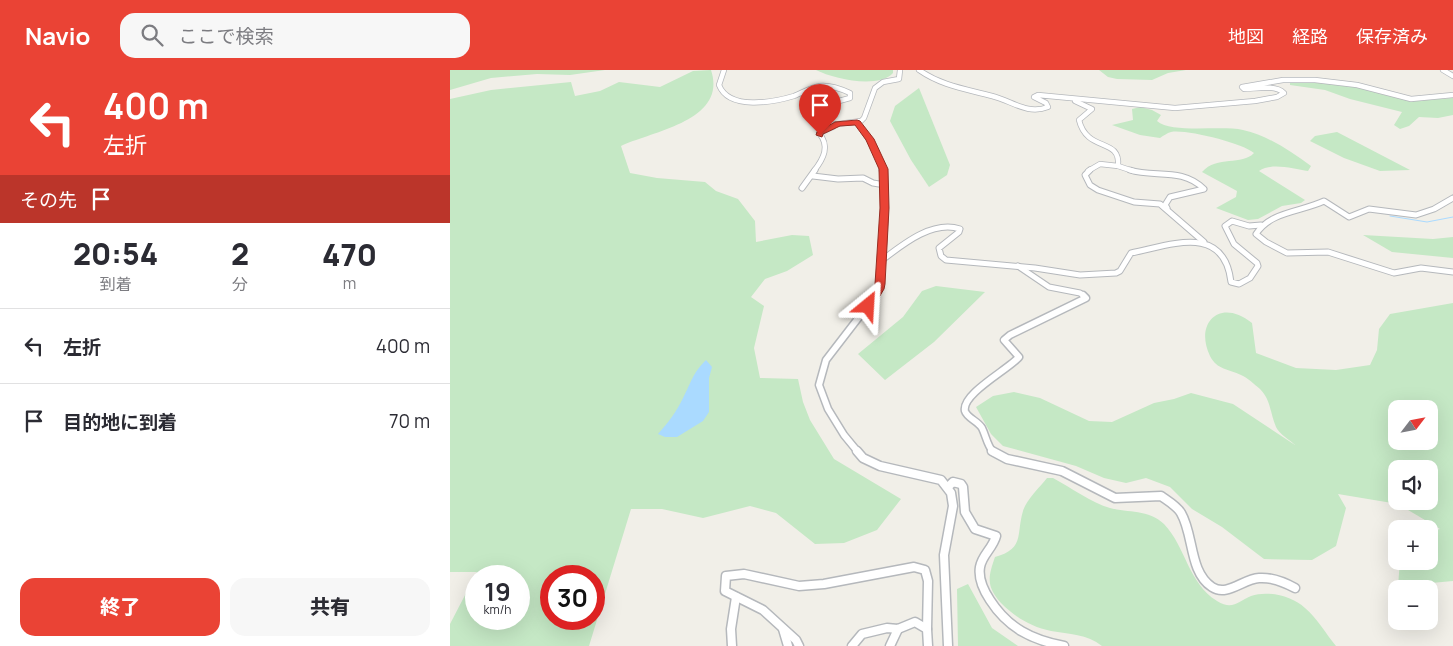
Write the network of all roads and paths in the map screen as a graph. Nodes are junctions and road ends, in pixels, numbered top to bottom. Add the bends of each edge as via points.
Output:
1 (724, 70) edge
2 (900, 70) edge
3 (920, 70) edge
4 (1443, 70) edge
5 (1453, 76) edge
6 (1453, 95) edge
7 (1062, 96) junction
8 (857, 122) junction
9 (838, 124) junction
10 (1118, 166) junction
11 (813, 176) junction
12 (885, 185) junction
13 (802, 188) dead end
14 (1453, 198) edge
15 (1168, 209) junction
16 (1261, 225) junction
17 (1205, 243) junction
18 (881, 261) junction
19 (1018, 266) junction
20 (1453, 272) edge
21 (948, 487) junction
22 (1295, 588) dead end
23 (736, 597) junction
24 (782, 628) junction
25 (927, 629) junction
26 (898, 630) junction
27 (732, 646) edge
28 (788, 646) edge
29 (798, 646) edge
30 (852, 646) edge
31 (890, 646) edge
32 (928, 646) edge
33 (948, 646) edge
34 (1064, 646) edge

1 - 9 street via 720,90 744,102 782,101 819,86 848,92 850,98 814,112 816,124
2 - 8 street via 897,80 881,83 874,89 864,118
3 - 7 street via 943,85 991,96 1020,107 1045,109 1048,105 1034,97
4 - 5 street
6 - 7 street via 1411,99 1357,85 1305,79 1242,87 1277,89 1284,93 1277,97 1185,108
7 - 10 street via 1092,109 1079,120 1080,130 1087,139 1117,152
8 - 9 street
8 - 12 street via 876,150
9 - 11 street via 819,133 826,146
10 - 15 street via 1102,163 1092,166 1085,175 1086,180 1102,194 1136,202 1158,203
10 - 15 street via 1136,172 1175,174 1200,184 1204,189 1170,197 1165,205
11 - 12 street via 863,178
11 - 13 street
12 - 18 street
14 - 16 street via 1416,215 1369,209 1349,217 1343,216 1335,205 1324,201 1276,216
15 - 17 street
16 - 17 street via 1249,226 1232,221 1225,226 1234,244 1258,266 1240,285 1231,282 1227,262
16 - 20 street via 1256,234 1258,237 1287,253 1328,252 1394,273 1421,268
17 - 19 street via 1190,241 1131,253 1120,271 1107,274 1080,275
18 - 19 street via 919,236 954,226 960,229 959,232 939,248 946,260
18 - 21 street via 879,289 826,360 819,384 828,409 844,436 864,458 880,466 941,480
19 - 22 street via 1049,287 1080,293 1086,298 1004,340 1005,345 1019,357 976,391 966,402 964,410 981,425 990,449 1004,457 1071,474 1116,498 1161,496 1181,514 1198,564 1211,586 1224,591 1258,577 1272,578
21 - 33 street via 953,506 944,555
21 - 34 street via 953,482 961,484 965,512 975,529 996,536 984,555 980,576 984,592 997,613 1023,634 1044,643
23 - 24 street via 763,610
23 - 25 street via 726,591 726,576 744,574 799,586 914,567 925,570 928,581
23 - 27 street
24 - 28 street
24 - 29 street
25 - 26 street via 915,622
25 - 32 street
26 - 30 street via 887,628 862,634
26 - 31 street

